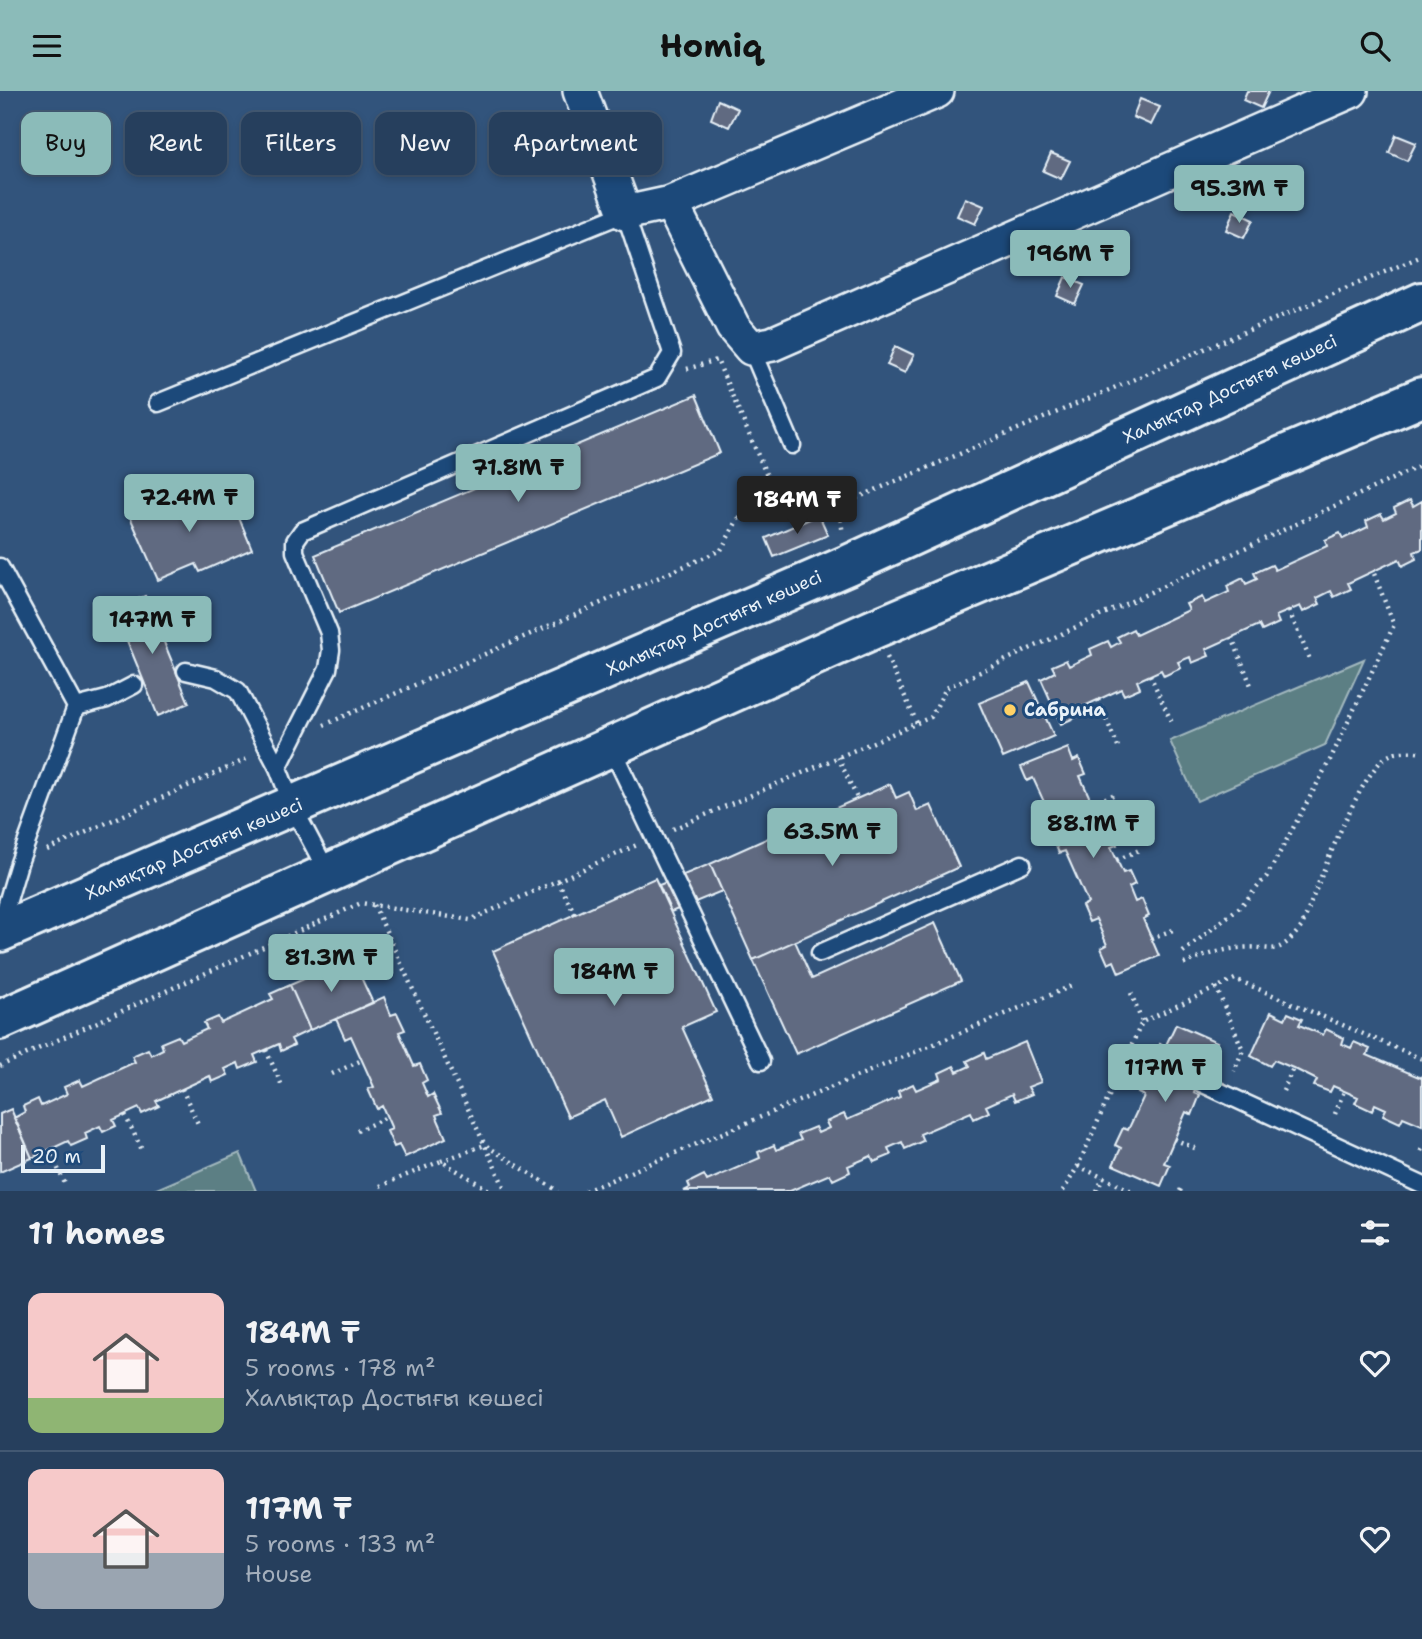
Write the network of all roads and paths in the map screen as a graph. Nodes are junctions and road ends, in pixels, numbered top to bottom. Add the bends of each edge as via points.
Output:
1 (580, 91) edge
2 (937, 91) edge
3 (1351, 91) edge
4 (671, 203) junction
5 (625, 213) junction
6 (1422, 256) edge
7 (1422, 302) edge
8 (751, 348) junction
9 (657, 378) junction
10 (1422, 397) edge
11 (158, 403) dead end
12 (792, 445) dead end
13 (1422, 465) edge
14 (779, 504) junction
15 (0, 567) edge
16 (1373, 572) dead end
17 (1289, 611) dead end
18 (874, 629) junction
19 (1232, 637) dead end
20 (1311, 662) dead end
21 (186, 671) dead end
22 (1150, 675) dead end
23 (134, 685) dead end
24 (1252, 688) dead end
25 (1098, 700) dead end
26 (76, 707) junction
27 (917, 723) junction
28 (1172, 723) dead end
29 (292, 739) junction
30 (611, 747) junction
31 (1118, 747) dead end
32 (268, 749) junction
33 (1422, 753) edge
34 (838, 757) junction
35 (278, 768) junction
36 (1115, 794) dead end
37 (857, 798) dead end
38 (1092, 804) dead end
39 (293, 807) junction
40 (654, 837) junction
41 (1139, 850) dead end
42 (1117, 860) dead end
43 (19, 863) junction
44 (1022, 864) dead end
45 (329, 874) junction
46 (557, 881) junction
47 (374, 905) junction
48 (575, 914) dead end
49 (0, 930) edge
50 (1173, 930) dead end
51 (1151, 938) dead end
52 (820, 953) dead end
53 (1183, 953) dead end
54 (1184, 964) dead end
55 (1074, 985) dead end
56 (1216, 987) junction
57 (1131, 993) dead end
58 (0, 1020) edge
59 (1142, 1022) junction
60 (266, 1050) dead end
61 (1422, 1059) edge
62 (362, 1060) dead end
63 (761, 1061) dead end
64 (0, 1066) edge
65 (1293, 1069) dead end
66 (1234, 1070) dead end
67 (332, 1074) dead end
68 (1199, 1083) dead end
69 (283, 1088) dead end
70 (182, 1089) dead end
71 (1283, 1091) dead end
72 (1344, 1091) dead end
73 (1335, 1114) dead end
74 (125, 1115) dead end
75 (387, 1117) dead end
76 (199, 1126) dead end
77 (357, 1131) dead end
78 (1174, 1139) dead end
79 (485, 1145) junction
80 (50, 1149) dead end
81 (1199, 1150) dead end
82 (143, 1152) dead end
83 (441, 1161) junction
84 (1078, 1166) junction
85 (1103, 1178) junction
86 (1422, 1185) edge
87 (380, 1186) dead end
88 (66, 1187) dead end
89 (491, 1191) edge
90 (506, 1191) edge
91 (558, 1191) edge
92 (585, 1191) edge
93 (1063, 1191) edge
94 (1097, 1191) edge
95 (1132, 1191) edge

1 - 5 street
2 - 4 street
3 - 8 street via 772,344
4 - 5 street
4 - 8 street via 733,327
5 - 9 lane via 672,353
5 - 11 lane
6 - 14 path via 838,506 803,495
7 - 39 main road, Халықтар Достығы көшесі via 848,565
8 - 12 lane
9 - 14 path via 717,360
9 - 29 lane via 302,531 295,551 329,633 331,650 328,669
10 - 18 main road
13 - 27 path via 946,688 931,717
14 - 29 path via 738,519 722,550
15 - 26 lane
16 - 53 path via 1394,625 1330,760 1268,876 1241,906
17 - 20 path
18 - 27 path
18 - 30 main road
19 - 24 path
21 - 32 lane via 216,678 238,691
22 - 28 path
23 - 26 lane via 107,699
25 - 31 path
26 - 43 lane
27 - 34 path
29 - 35 lane
30 - 40 lane
30 - 45 main road
32 - 35 lane
32 - 43 path
33 - 54 path via 1390,754 1375,766 1360,788 1302,926 1289,943 1274,950 1240,948
34 - 37 path
34 - 40 path
35 - 39 lane
36 - 38 path
39 - 45 lane
39 - 49 main road, Халықтар Достығы көшесі
40 - 46 path
40 - 63 lane
41 - 42 path
43 - 49 lane
44 - 52 lane
45 - 58 main road
46 - 47 path via 470,920
46 - 48 path
47 - 64 path via 361,902
47 - 79 path
50 - 51 path
55 - 92 path
56 - 59 path
56 - 61 path via 1235,979
56 - 66 path via 1244,1050
57 - 59 path
59 - 84 path
60 - 69 path
62 - 67 path
65 - 71 path
68 - 86 lane
70 - 76 path
72 - 73 path
74 - 82 path
75 - 77 path
78 - 81 path
79 - 83 path
79 - 90 path
79 - 91 path
80 - 88 path
83 - 87 path
83 - 89 path
84 - 85 path
84 - 93 path
85 - 94 path
85 - 95 path

